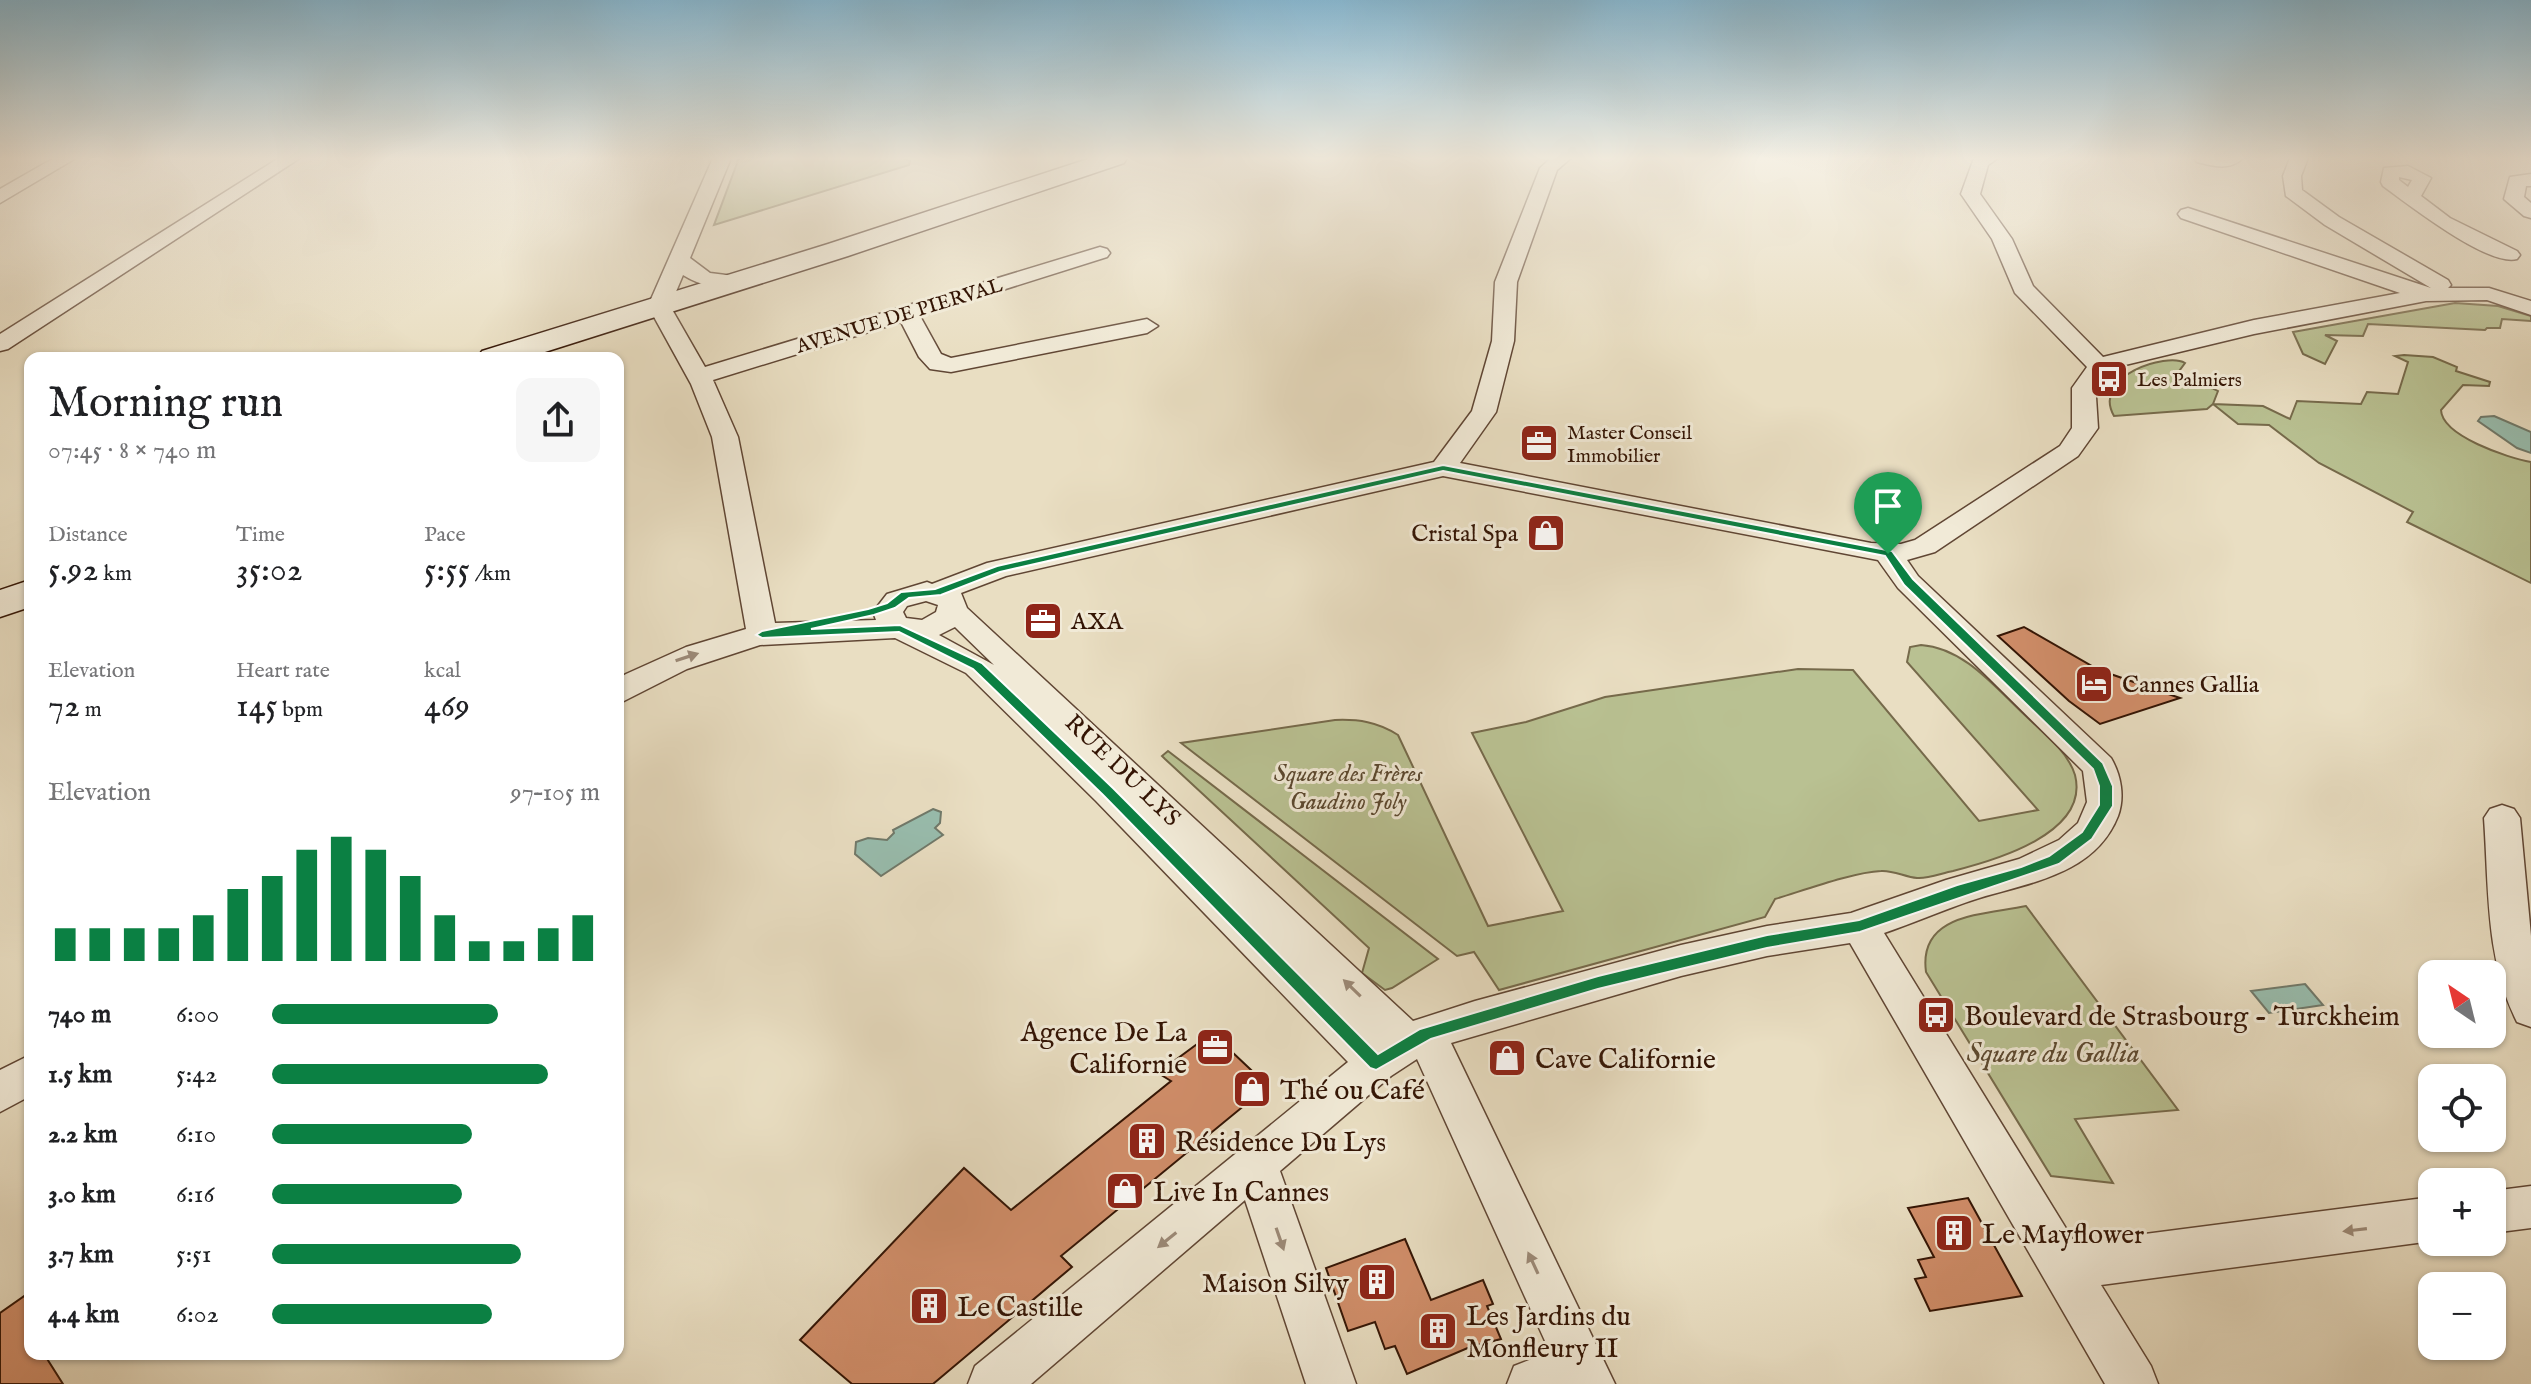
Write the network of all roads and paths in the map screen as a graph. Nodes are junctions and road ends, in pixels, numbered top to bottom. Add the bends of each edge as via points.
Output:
1 (190, 223) edge
2 (694, 223) edge
3 (917, 223) edge
4 (1528, 223) edge
5 (1990, 223) edge
6 (2213, 223) edge
7 (2335, 223) edge
8 (2445, 223) edge
9 (1100, 253) dead end
10 (679, 258) junction
11 (734, 282) junction
12 (2453, 293) junction
13 (2489, 294) junction
14 (2426, 295) junction
15 (659, 306) junction
16 (2531, 308) edge
17 (907, 312) junction
18 (0, 318) edge
19 (37, 320) junction
20 (1147, 326) dead end
21 (0, 344) edge
22 (512, 352) edge
23 (2100, 367) junction
24 (699, 377) junction
25 (1443, 468) junction
26 (1888, 554) junction
27 (24, 595) edge
28 (947, 604) junction
29 (0, 605) edge
30 (896, 617) junction
31 (762, 635) junction
32 (624, 689) edge
33 (2502, 818) dead end
34 (1860, 926) junction
35 (1278, 939) junction
36 (2531, 1010) edge
37 (1404, 1046) junction
38 (24, 1077) edge
39 (0, 1093) edge
40 (1256, 1165) junction
41 (2531, 1207) edge
42 (2506, 1210) edge
43 (2418, 1221) edge
44 (2065, 1267) junction
45 (1585, 1374) edge
46 (993, 1384) edge
47 (1331, 1384) edge
48 (1532, 1384) edge
49 (2133, 1384) edge

1 - 19 street
2 - 10 street
3 - 11 main road
4 - 25 street via 1506,282 1503,341 1484,412
5 - 23 street via 2023,288
6 - 14 street
7 - 12 street
8 - 13 street via 2515,250 2481,282
9 - 17 street, AVENUE DE PIERVAL
10 - 11 street via 696,277
10 - 15 street
11 - 15 main road
12 - 13 street
12 - 14 street
13 - 16 street
14 - 23 street via 2239,330 2137,353
15 - 22 main road
15 - 24 street
17 - 20 street via 931,357 951,365
17 - 24 street, AVENUE DE PIERVAL
18 - 19 street
19 - 21 street
23 - 26 street via 2083,387 2085,428 2069,451 1925,546
24 - 31 street via 725,437
25 - 26 street
25 - 28 street via 1073,551
26 - 34 street via 1908,582 2099,766 2106,806 2087,835 2054,860
27 - 29 main road
28 - 30 street via 944,622 927,629
28 - 35 street, RUE DU LYS
30 - 31 street
30 - 35 street, RUE DU LYS via 989,675
32 -> 31 street via 679,660
33 - 36 street via 2518,974
34 - 37 street via 1689,959
34 - 44 street
35 - 37 street, RUE DU LYS
37 - 40 street
45 -> 37 street, RUE DU LYS
38 - 39 street
40 -> 46 street
40 -> 47 street
41 - 42 street
43 -> 44 street
44 - 49 street
45 - 48 street

